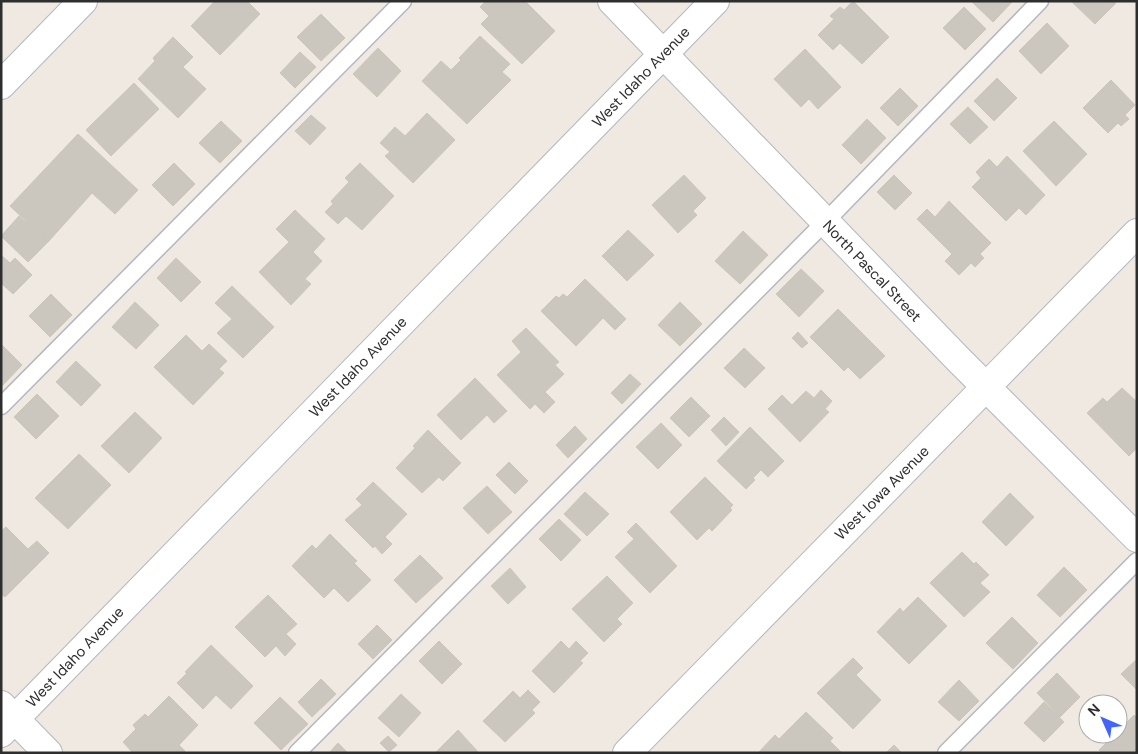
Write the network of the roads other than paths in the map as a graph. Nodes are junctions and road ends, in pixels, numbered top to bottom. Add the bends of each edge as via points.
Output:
1 (83, 1) edge
2 (403, 1) edge
3 (612, 1) edge
4 (715, 1) edge
5 (1040, 1) edge
6 (663, 54) junction
7 (1, 85) edge
8 (824, 222) junction
9 (1137, 233) edge
10 (985, 386) junction
11 (1, 406) edge
12 (1137, 538) edge
13 (1137, 561) edge
14 (6, 719) edge
15 (48, 753) edge
16 (297, 753) edge
17 (626, 753) edge
18 (946, 753) edge

1 - 7 street
2 - 11 lane
3 - 6 street, North Pascal Street
4 - 6 street, West Idaho Avenue
5 - 8 lane
6 - 8 street, North Pascal Street
6 - 14 street, West Idaho Avenue
8 - 10 street, North Pascal Street
8 - 16 lane
9 - 10 street, West Iowa Avenue
10 - 12 street, North Pascal Street
10 - 17 street, West Iowa Avenue
13 - 18 lane
14 - 15 street

